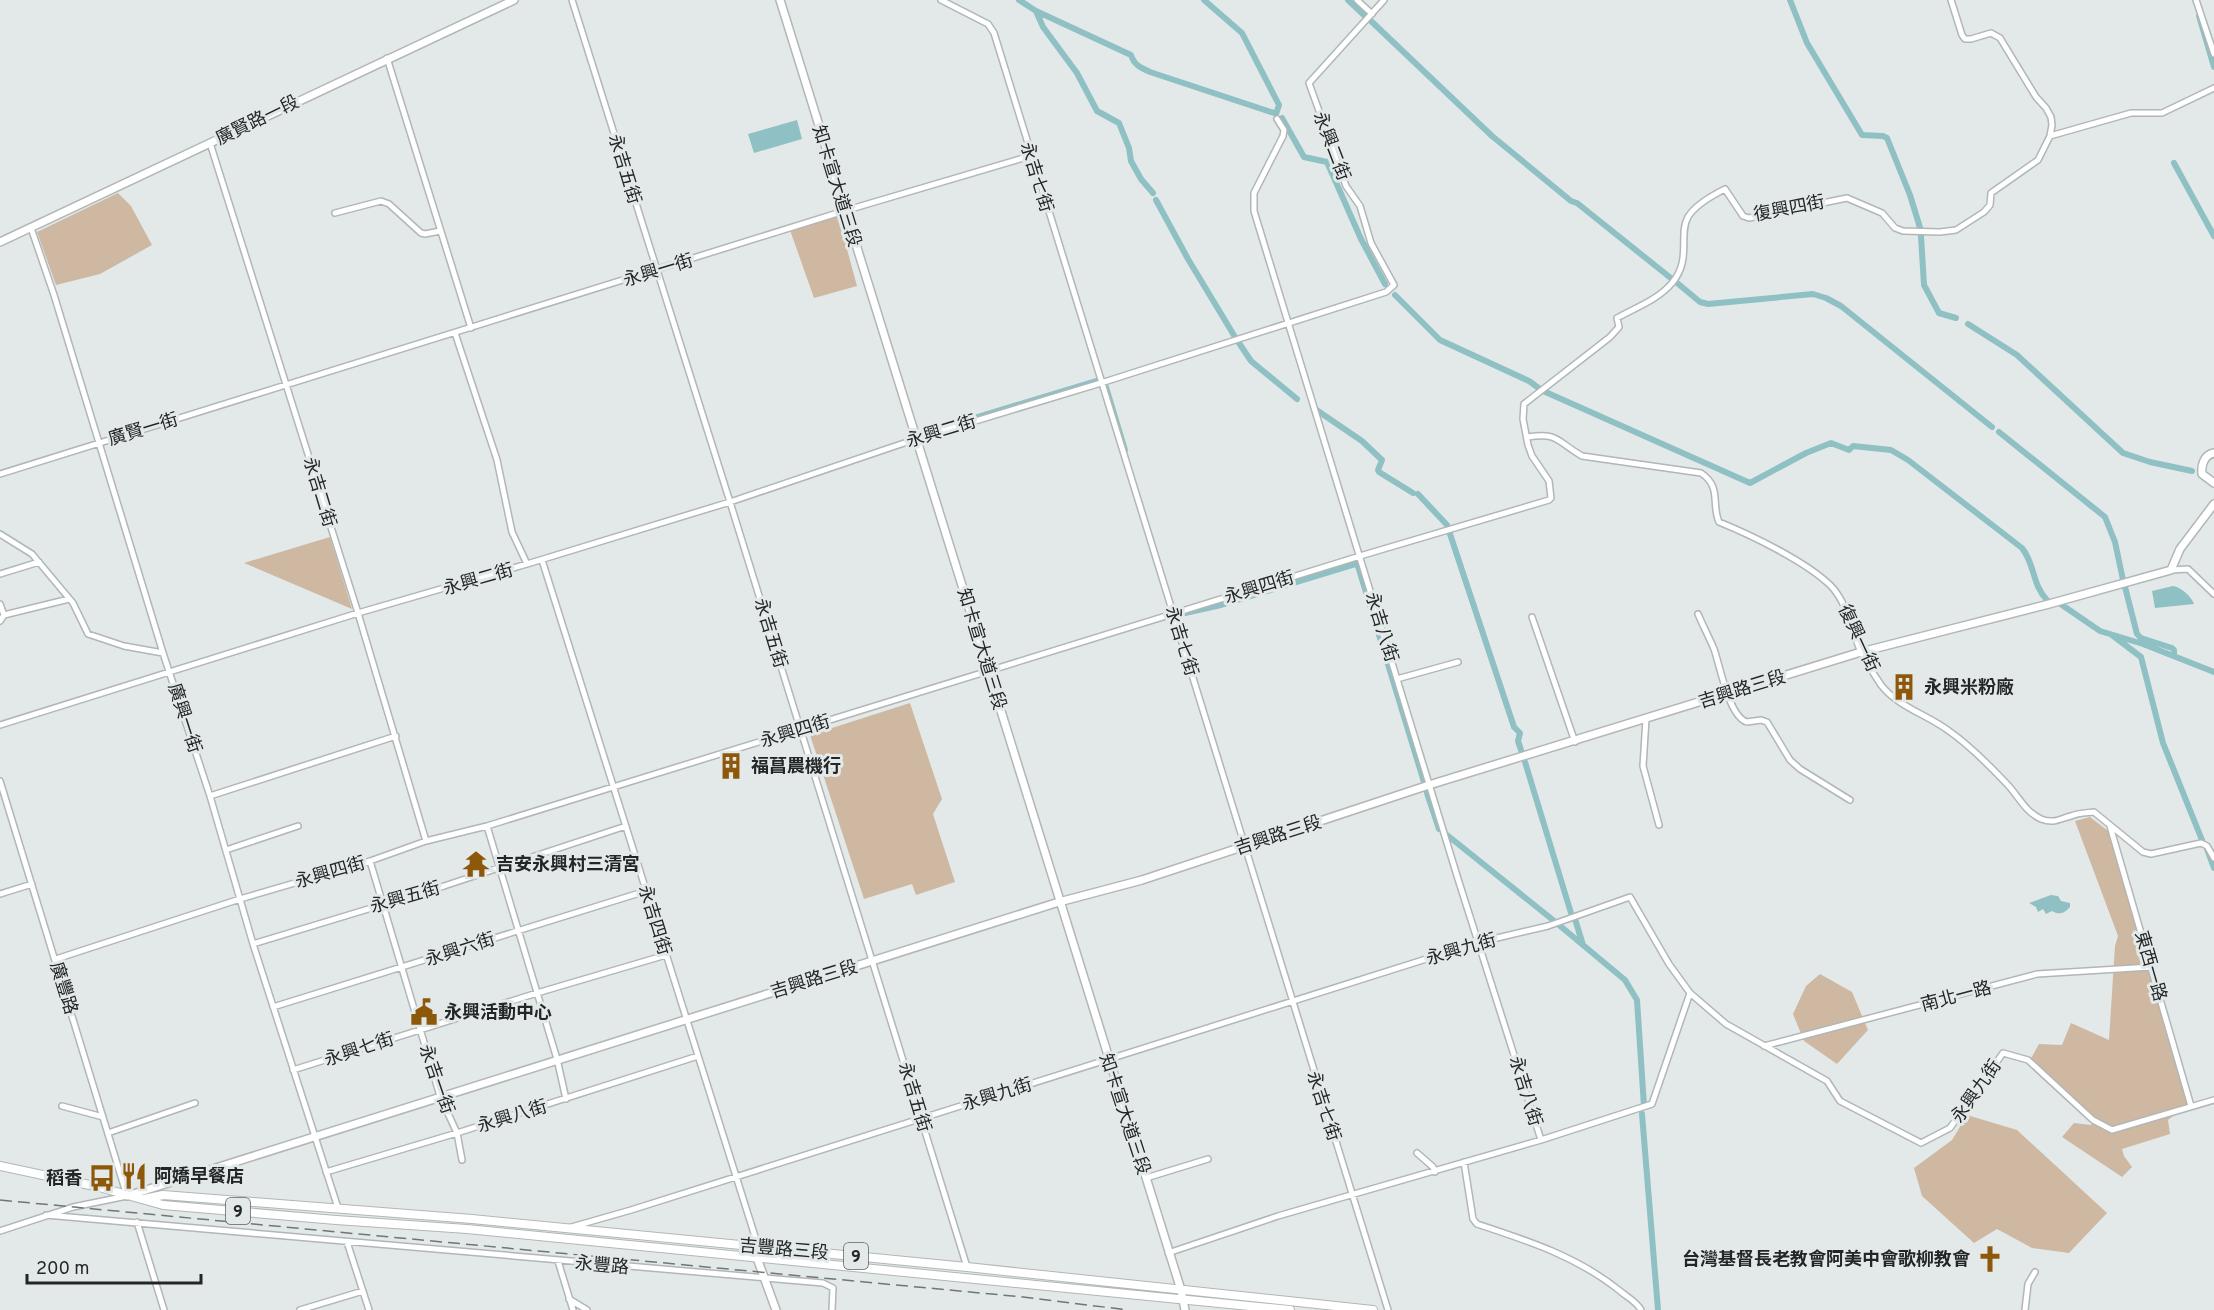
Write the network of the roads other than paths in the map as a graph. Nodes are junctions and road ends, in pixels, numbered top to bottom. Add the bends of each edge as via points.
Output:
1 (514, 0) edge
2 (572, 0) edge
3 (780, 0) edge
4 (941, 0) edge
5 (1357, 0) edge
6 (1384, 0) edge
7 (1951, 0) edge
8 (2196, 0) edge
9 (1371, 14) junction
10 (2214, 54) edge
11 (387, 58) junction
12 (2214, 88) edge
13 (1277, 119) dead end
14 (2050, 135) junction
15 (210, 143) junction
16 (1030, 156) junction
17 (844, 211) junction
18 (335, 213) dead end
19 (31, 228) junction
20 (440, 231) junction
21 (0, 242) edge
22 (657, 271) junction
23 (1287, 324) junction
24 (471, 328) junction
25 (455, 333) junction
26 (1101, 383) junction
27 (287, 386) junction
28 (1528, 437) junction
29 (916, 439) junction
30 (99, 443) junction
31 (2214, 453) edge
32 (0, 474) edge
33 (2214, 483) edge
34 (730, 502) junction
35 (1536, 503) joint
36 (2214, 504) edge
37 (0, 534) edge
38 (1360, 556) junction
39 (542, 560) junction
40 (39, 562) junction
41 (527, 564) junction
42 (2171, 570) junction
43 (0, 574) edge
44 (2214, 594) edge
45 (69, 599) junction
46 (0, 604) edge
47 (358, 613) junction
48 (1174, 613) junction
49 (1698, 614) dead end
50 (1532, 617) dead end
51 (2, 618) edge
52 (1861, 652) junction
53 (163, 653) junction
54 (1458, 662) dead end
55 (989, 672) junction
56 (170, 673) junction
57 (1397, 679) junction
58 (1728, 694) junction
59 (1646, 719) junction
60 (0, 725) edge
61 (800, 729) junction
62 (396, 736) junction
63 (1575, 742) junction
64 (0, 781) edge
65 (613, 786) junction
66 (1429, 786) junction
67 (210, 796) junction
68 (1850, 800) dead end
69 (1659, 825) dead end
70 (298, 826) dead end
71 (487, 826) junction
72 (626, 826) junction
73 (2110, 826) junction
74 (426, 841) junction
75 (1243, 846) junction
76 (226, 850) junction
77 (2214, 858) edge
78 (370, 861) junction
79 (499, 868) junction
80 (32, 884) junction
81 (646, 891) junction
82 (0, 894) edge
83 (240, 899) junction
84 (1059, 902) junction
85 (382, 903) junction
86 (518, 930) junction
87 (1480, 942) junction
88 (253, 944) junction
89 (666, 955) junction
90 (56, 959) junction
91 (873, 960) junction
92 (2151, 967) junction
93 (401, 968) junction
94 (537, 993) junction
95 (1690, 993) junction
96 (1291, 1001) junction
97 (273, 1007) junction
98 (686, 1019) junction
99 (421, 1030) junction
100 (1764, 1046) junction
101 (698, 1056) junction
102 (557, 1059) junction
103 (1108, 1059) junction
104 (293, 1070) junction
105 (440, 1096) junction
106 (566, 1099) junction
107 (2214, 1100) edge
108 (195, 1103) dead end
109 (62, 1106) dead end
110 (2192, 1106) junction
111 (103, 1117) junction
112 (921, 1118) junction
113 (108, 1133) junction
114 (458, 1133) junction
115 (314, 1135) junction
116 (1541, 1140) junction
117 (1417, 1153) dead end
118 (1208, 1159) dead end
119 (462, 1160) dead end
120 (1464, 1162) junction
121 (0, 1166) edge
122 (326, 1172) junction
123 (1435, 1172) junction
124 (735, 1175) junction
125 (1146, 1178) junction
126 (1353, 1195) junction
127 (127, 1196) junction
128 (140, 1200) junction
129 (338, 1208) junction
130 (46, 1215) junction
131 (137, 1222) junction
132 (566, 1228) junction
133 (0, 1231) edge
134 (347, 1242) junction
135 (758, 1246) junction
136 (1168, 1252) junction
137 (757, 1258) junction
138 (558, 1261) junction
139 (967, 1267) junction
140 (2035, 1272) dead end
141 (766, 1278) junction
142 (363, 1291) junction
143 (1182, 1295) junction
144 (569, 1299) junction
145 (164, 1310) edge
146 (300, 1310) edge
147 (369, 1310) edge
148 (573, 1310) edge
149 (587, 1310) edge
150 (776, 1310) edge
151 (832, 1310) edge
152 (1185, 1310) edge
153 (1290, 1310) edge
154 (1373, 1310) edge
155 (1388, 1310) edge
156 (1641, 1310) edge
157 (2025, 1310) edge

1 - 11 street, 廣賢路一段
2 - 22 street, 永吉五街
3 - 17 street, 知卡宣大道三段
4 - 16 street, 永吉七街 via 988,24 994,33
5 - 9 street
6 - 9 street, 永興二街
7 - 14 street via 1965,39 1991,33 2001,38 2051,117
8 - 10 street
9 - 23 street, 永興二街 via 1309,83 1346,186 1360,206 1371,243 1394,285 1377,296
11 - 15 street, 廣賢路一段
11 - 20 street
12 - 14 street via 2162,113 2131,113
13 - 23 street, 永吉八街 via 1283,136 1253,200
14 - 28 street, 復興四街 via 2038,160 1991,194 1990,206 1956,230 1903,231 1882,213 1847,198 1749,218 1743,216 1725,189 1686,219 1683,263 1673,282 1617,318 1619,327 1610,337 1524,404
15 - 19 street, 廣賢路一段
15 - 27 street, 永吉二街
16 - 17 street, 永興一街
16 - 26 street, 永吉七街
17 - 22 street, 永興一街
17 - 29 street, 知卡宣大道三段
18 - 20 street via 381,201 421,233
19 - 21 street, 廣賢路一段
19 - 30 street, 廣興一街
20 - 24 street
22 - 24 street, 永興一街
22 - 34 street, 永吉五街
23 - 26 street, 永興二街
23 - 38 street, 永吉八街
24 - 25 street, 永興一街
25 - 27 street, 永興一街
25 - 41 street via 497,460 512,532
26 - 29 street, 永興二街
26 - 48 street, 永吉七街
27 - 30 street, 廣賢一街
27 - 47 street, 永吉二街
28 - 35 street, 復興四街 via 1532,456 1548,481 1551,498
28 - 52 street, 復興一街 via 1545,434 1582,456 1701,473 1709,478 1717,497 1719,522 1811,569 1830,586 1841,598
29 - 34 street, 永興二街
29 - 55 street, 知卡宣大道三段
30 - 32 street, 廣賢一街
30 - 53 street, 廣興一街
31 - 33 street via 2201,468 2202,474
34 - 39 street, 永興二街
34 - 61 street, 永吉五街
35 - 38 street, 永興四街
36 - 42 street via 2180,549
37 - 40 street
38 - 48 street, 永興四街
38 - 57 street, 永吉八街
39 - 41 street, 永興二街
39 - 65 street, 永吉四街
40 - 43 street
40 - 45 street
41 - 47 street, 永興二街
42 - 44 street via 2188,569
42 - 52 street, 吉興路三段
45 - 51 street
45 - 53 street via 88,634
46 - 51 street
47 - 56 street, 永興二街
47 - 62 street, 永吉二街
48 - 55 street, 永興四街
48 - 75 street, 永吉七街
49 - 58 street
50 - 63 street
52 - 58 street, 吉興路三段
52 - 73 street, 復興一街 via 1887,691 1951,732 2038,818 2060,821 2094,812
53 - 56 street, 廣興一街
54 - 57 street
55 - 61 street, 永興四街
55 - 84 street, 知卡宣大道三段
56 - 60 street, 永興二街
56 - 67 street, 廣興一街
57 - 66 street, 永吉八街
58 - 59 street, 吉興路三段
58 - 68 street via 1743,721 1767,722 1790,760
59 - 63 street, 吉興路三段
59 - 69 street via 1643,766
61 - 65 street, 永興四街
61 - 91 street, 永吉五街
62 - 67 street
62 - 74 street, 永吉二街
63 - 66 street, 吉興路三段
64 - 80 street, 廣豐路
65 - 71 street, 永興四街
65 - 72 street, 永吉四街
66 - 75 street, 吉興路三段
66 - 87 street, 永吉八街
67 - 76 street, 廣興一街
70 - 76 street
71 - 74 street, 永興四街
71 - 79 street
72 - 79 street, 永興五街
72 - 81 street, 永吉四街
73 - 77 street, 復興一街 via 2143,852 2151,854 2201,843
73 - 92 street, 東西一路
74 - 78 street, 永興四街
75 - 84 street, 吉興路三段 via 1142,880
75 - 96 street, 永吉七街
76 - 83 street, 廣興一街
78 - 83 street, 永興四街
78 - 85 street, 永吉一街
79 - 85 street, 永興五街
79 - 86 street
80 - 82 street
80 - 90 street, 廣豐路
81 - 86 street, 永興六街
81 - 89 street, 永吉四街
83 - 88 street, 廣興一街
83 - 90 street, 永興四街
84 - 91 street, 吉興路三段
84 - 103 street, 知卡宣大道三段
85 - 88 street, 永興五街
85 - 93 street, 永吉一街
86 - 93 street, 永興六街
86 - 94 street
87 - 95 street, 永興九街 via 1548,926 1630,897
87 - 96 street, 永興九街
87 - 116 street, 永吉八街
88 - 97 street, 廣興一街
89 - 94 street, 永興七街
89 - 98 street, 永吉四街
90 - 111 street, 廣豐路
91 - 98 street, 吉興路三段
91 - 112 street, 永吉五街
92 - 100 street, 南北一路 via 2037,974
92 - 110 street, 東西一路
93 - 97 street, 永興六街
93 - 99 street, 永吉一街
94 - 99 street, 永興七街
94 - 102 street
95 - 100 street, 永興九街 via 1726,1024
95 - 116 street via 1652,1104
96 - 103 street, 永興九街
96 - 126 street, 永吉七街
97 - 104 street, 廣興一街
98 - 101 street, 永吉四街
98 - 102 street, 吉興路三段
99 - 104 street, 永興七街
99 - 105 street, 永吉一街
100 - 110 street, 永興九街 via 1827,1081 1840,1101 1921,1143 1950,1128 2003,1053 2028,1060 2093,1120 2112,1130
101 - 106 street, 永興八街
101 - 124 street, 永吉四街
102 - 105 street, 吉興路三段
102 - 106 street
103 - 112 street, 永興九街
103 - 125 street, 知卡宣大道三段
104 - 115 street, 廣興一街
105 - 114 street, 永吉一街
105 - 115 street, 吉興路三段
106 - 114 street, 永興八街
107 - 110 street, 永興九街
108 - 113 street
109 - 111 street
111 - 113 street, 廣豐路
112 - 124 street, 永興九街
112 - 139 street, 永吉五街
113 - 127 street, 廣豐路
114 - 119 street, 永吉一街
114 - 122 street, 永興八街
115 - 122 street, 廣興一街
115 - 127 street, 吉興路三段
116 - 120 street
117 - 123 street
118 - 125 street
120 - 123 street
120 - 156 street via 1477,1224 1550,1248 1576,1261 1605,1279
121 - 127 main road, 9
122 - 129 street, 廣興一街
123 - 126 street
124 - 132 street, 永興九街
124 - 135 street, 永吉四街
125 - 136 street, 知卡宣大道三段
126 - 136 street
126 - 155 street, 永吉七街
127 - 128 main road, 9
127 - 130 street
128 - 129 main road, 9 via 163,1195
128 - 137 main road, 吉豐路三段 / 9
129 - 132 main road, 吉豐路三段 / 9
130 - 131 street, 永豐路
130 - 133 street
131 - 134 street, 永豐路
131 - 145 street
132 - 135 main road, 吉豐路三段 / 9
134 - 138 street, 永豐路
134 - 142 street
135 - 137 street
135 - 139 main road, 吉豐路三段 / 9
136 - 143 street, 知卡宣大道三段
137 - 141 street
137 - 143 main road, 吉豐路三段 / 9
138 - 141 street, 永豐路
138 - 144 street
139 - 143 main road, 吉豐路三段 / 9
140 - 157 street via 2028,1284
141 - 150 street
141 - 151 street, 永豐路 via 829,1284
142 - 146 street
142 - 147 street
143 - 152 street, 知卡宣大道三段
143 - 153 main road, 吉豐路三段 / 9
143 - 154 main road, 吉豐路三段 / 9
144 - 148 street
144 - 149 street

